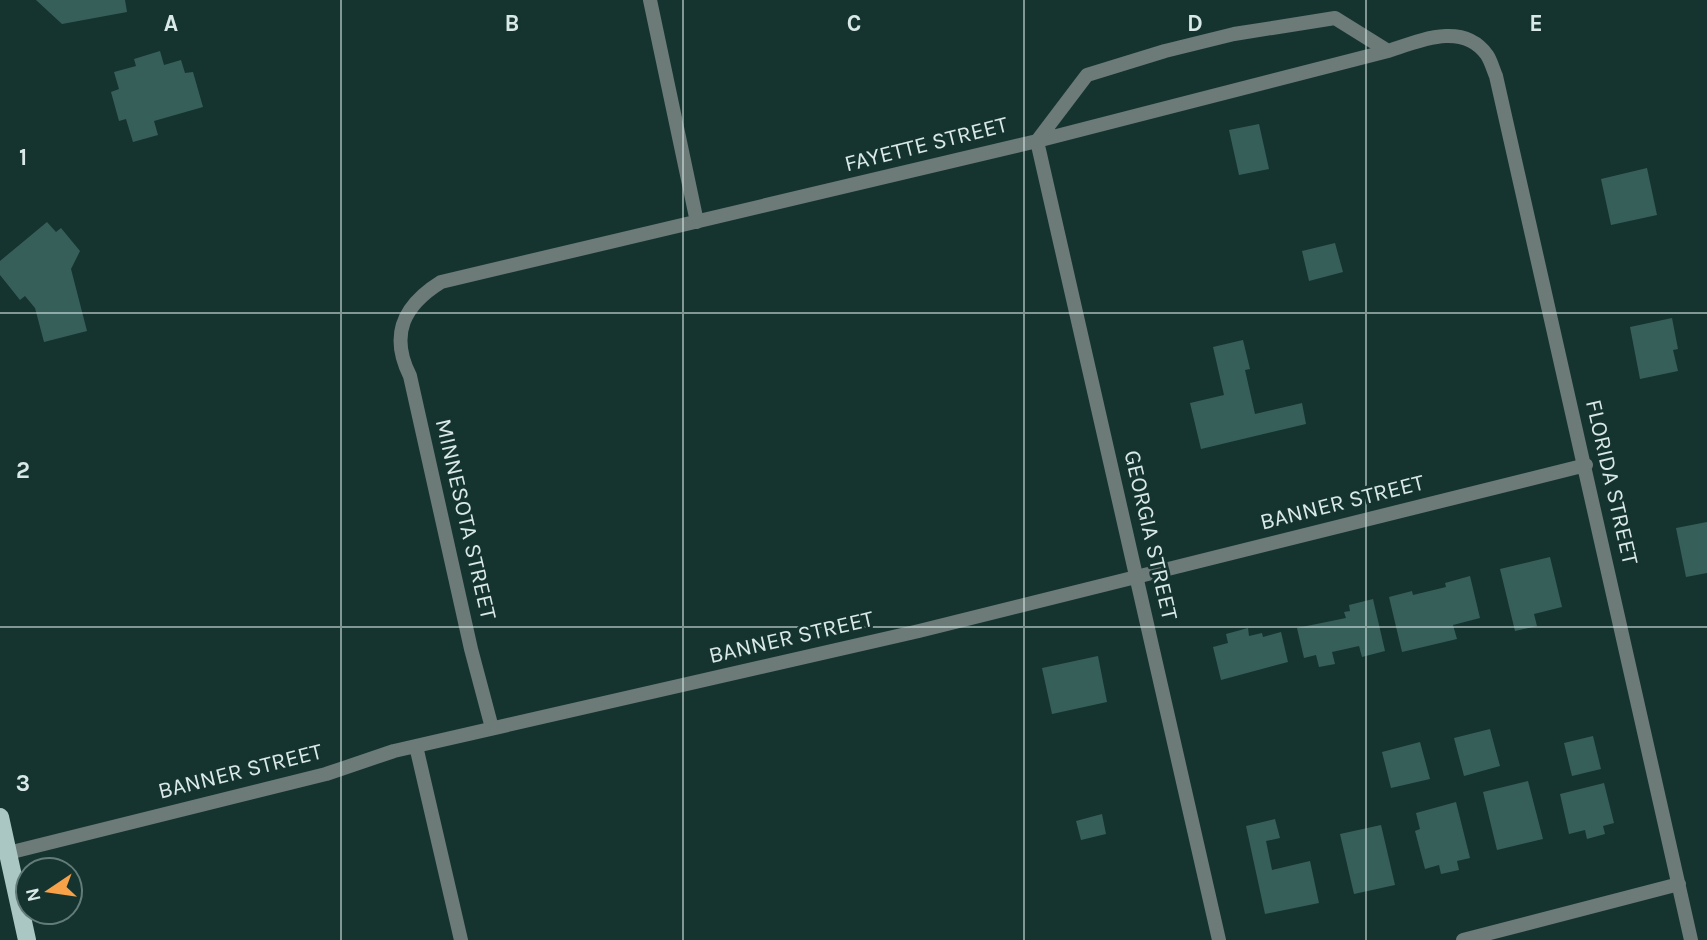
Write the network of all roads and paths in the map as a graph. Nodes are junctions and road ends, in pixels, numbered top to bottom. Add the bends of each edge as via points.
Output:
1 (650, 0) edge
2 (1473, 42) joint
3 (1388, 51) junction
4 (1037, 141) junction
5 (697, 222) junction
6 (404, 320) joint
7 (1586, 465) junction
8 (1138, 575) junction
9 (492, 729) junction
10 (416, 746) junction
11 (0, 817) edge
12 (8, 853) junction
13 (1679, 884) junction
14 (27, 940) edge
15 (461, 940) edge
16 (1219, 940) edge
17 (1463, 940) edge
18 (1692, 940) edge

1 - 5 street
2 - 3 street, FAYETTE STREET via 1435,36
2 - 7 street, FLORIDA STREET via 1487,54 1496,76
3 - 4 street, FAYETTE STREET
3 - 4 street via 1335,18 1234,34 1165,51 1087,75
4 - 5 street, FAYETTE STREET
4 - 8 street, GEORGIA STREET
5 - 6 street, FAYETTE STREET via 441,282 421,295
6 - 9 street, MINNESOTA STREET via 400,344
7 - 8 street, BANNER STREET
7 - 13 street, FLORIDA STREET
8 - 9 street, BANNER STREET via 919,631
8 - 16 street, GEORGIA STREET
9 - 10 street, BANNER STREET
10 - 12 street, BANNER STREET via 326,774
10 - 15 street
11 - 12 main road
12 - 14 main road
13 - 17 street
13 - 18 street, FLORIDA STREET

